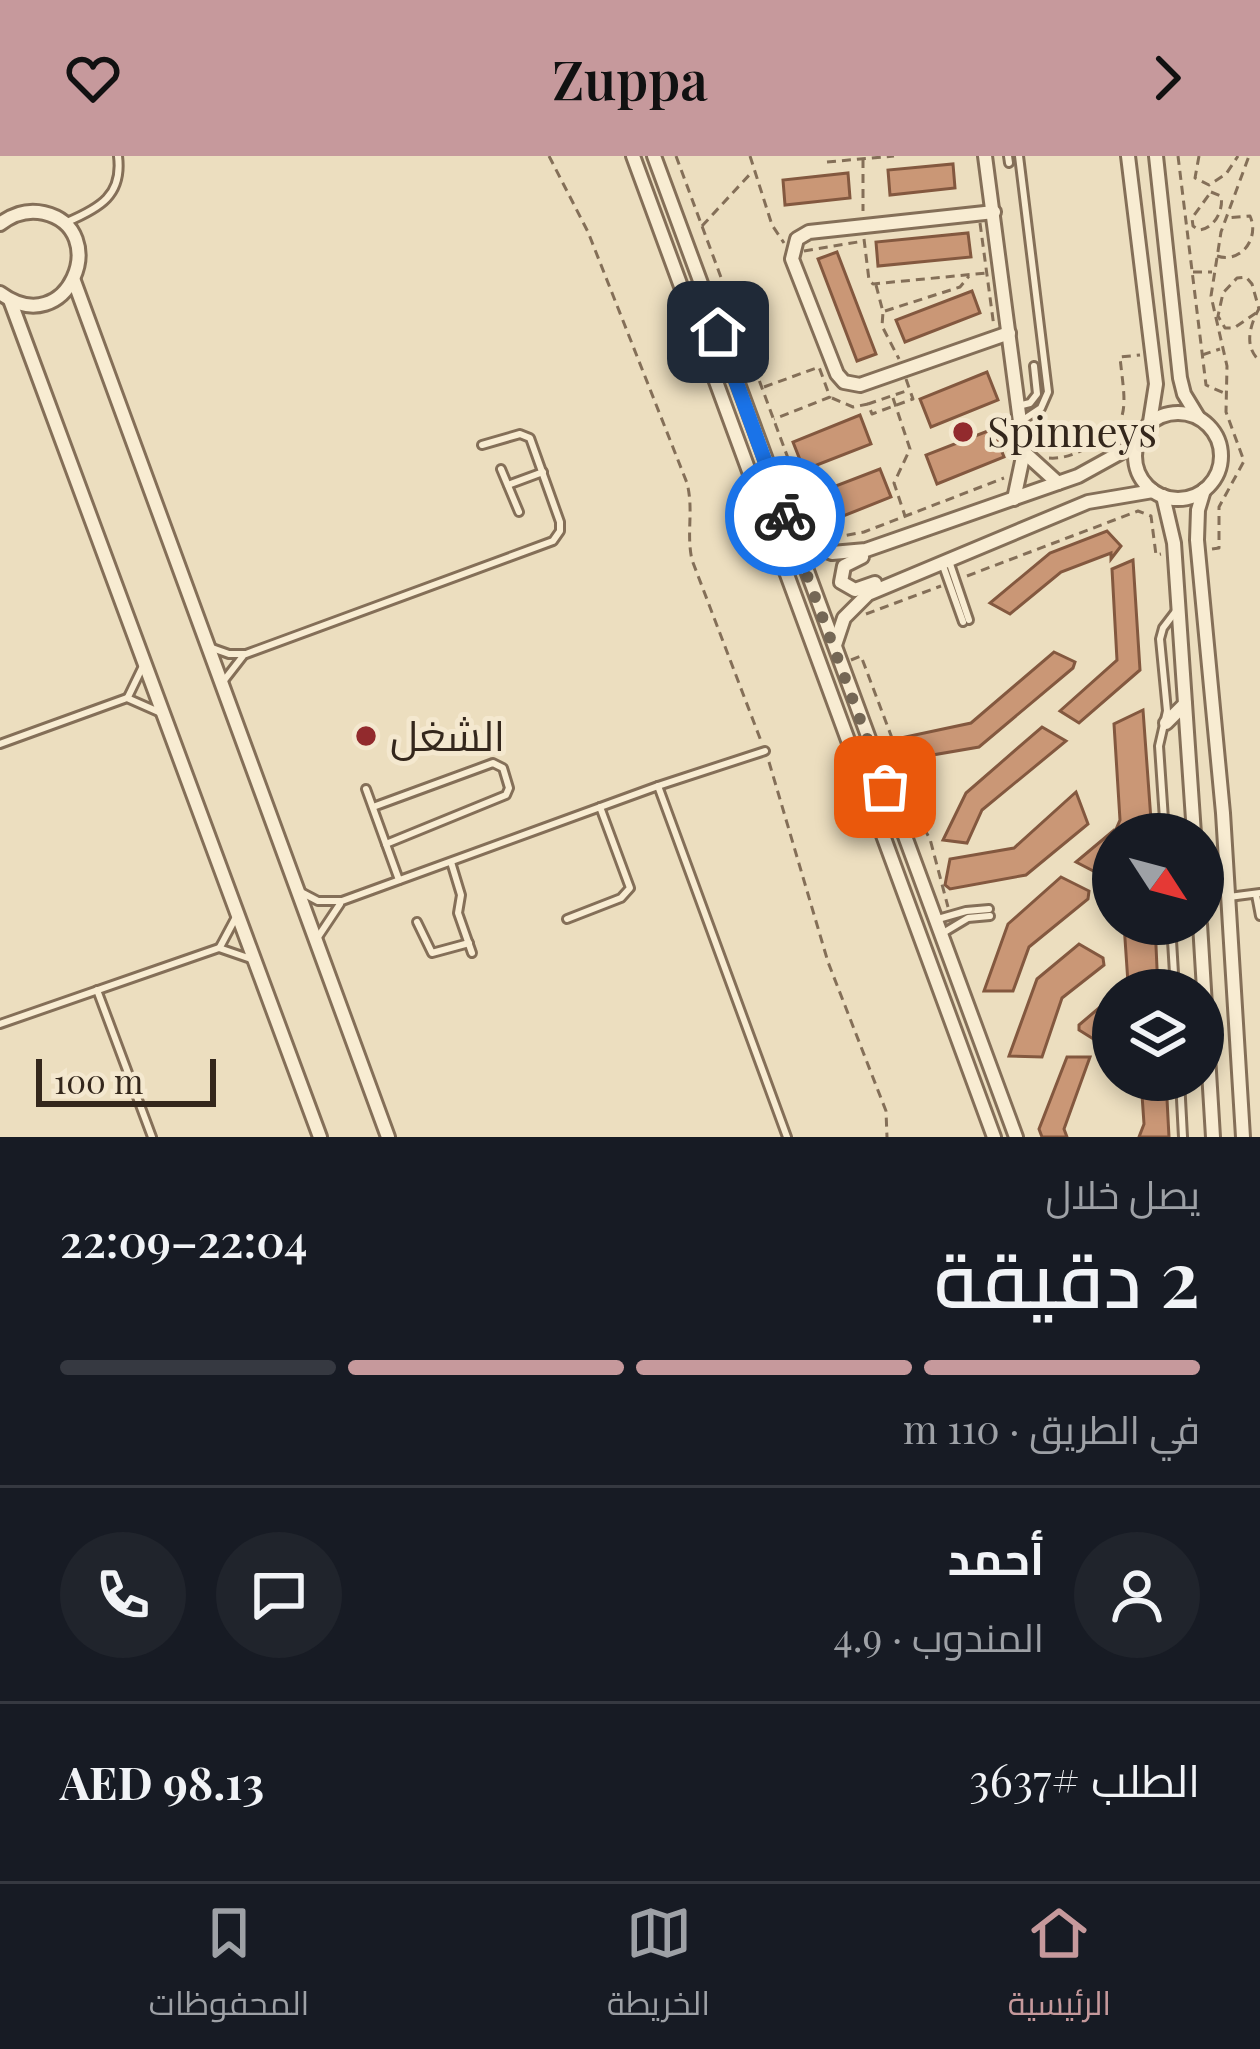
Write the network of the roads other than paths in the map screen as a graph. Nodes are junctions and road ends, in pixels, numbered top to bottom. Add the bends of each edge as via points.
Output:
1 (118, 156) edge
2 (633, 156) edge
3 (654, 156) edge
4 (986, 156) edge
5 (1019, 156) edge
6 (1128, 156) edge
7 (1156, 156) edge
8 (986, 213) junction
9 (64, 223) junction
10 (0, 224) edge
11 (74, 280) junction
12 (5, 297) edge
13 (1002, 335) junction
14 (1034, 366) dead end
15 (1019, 413) junction
16 (1199, 418) junction
17 (1150, 423) junction
18 (1136, 444) junction
19 (482, 445) dead end
20 (1024, 452) junction
21 (501, 469) dead end
22 (543, 472) junction
23 (1058, 483) junction
24 (508, 484) junction
25 (1204, 490) junction
26 (1158, 494) junction
27 (1014, 499) junction
28 (519, 512) dead end
29 (793, 538) junction
30 (883, 545) junction
31 (945, 562) junction
32 (910, 576) junction
33 (1178, 608) junction
34 (966, 621) dead end
35 (206, 644) junction
36 (840, 652) junction
37 (246, 654) junction
38 (144, 663) junction
39 (221, 685) junction
40 (128, 698) junction
41 (1185, 704) junction
42 (164, 715) junction
43 (1166, 723) junction
44 (0, 744) edge
45 (765, 752) road end
46 (658, 786) junction
47 (367, 789) dead end
48 (373, 807) junction
49 (600, 807) junction
50 (1164, 813) edge
51 (1193, 813) edge
52 (386, 844) junction
53 (451, 862) junction
54 (399, 880) junction
55 (297, 889) junction
56 (1258, 894) edge
57 (1229, 897) junction
58 (342, 902) junction
59 (237, 914) junction
60 (1260, 916) edge
61 (567, 919) dead end
62 (935, 921) junction
63 (418, 922) dead end
64 (941, 935) junction
65 (316, 941) junction
66 (469, 943) junction
67 (1201, 945) edge
68 (219, 948) junction
69 (472, 953) dead end
70 (254, 961) junction
71 (97, 990) junction
72 (0, 1024) edge
73 (1181, 1101) edge
74 (152, 1137) edge
75 (320, 1137) edge
76 (388, 1137) edge
77 (788, 1137) edge
78 (994, 1137) edge
79 (1016, 1137) edge
80 (1183, 1137) edge
81 (1213, 1137) edge
82 (1243, 1137) edge

1 - 9 lane via 117,188
2 - 78 street
3 - 29 street
4 - 8 street
5 - 15 lane via 1048,392 1041,408
6 - 17 street via 1153,354
7 - 16 street via 1180,378
8 - 13 street
8 - 13 street via 809,232 792,259 840,379 860,385
9 - 10 street via 28,211
9 - 11 street via 77,244
11 - 12 street via 46,304
11 - 35 street
12 - 38 street
13 - 15 street
14 - 15 lane via 1037,394
15 - 20 street
16 - 17 street via 1168,413
16 - 25 street via 1221,452
17 - 18 street
18 - 23 street
18 - 26 street via 1139,474
19 - 22 lane via 527,435
20 - 23 street
20 - 27 street
21 - 24 lane
22 - 24 lane
22 - 37 lane via 560,522 553,541
23 - 27 street
24 - 28 lane
25 - 26 street via 1184,498
25 - 57 street via 1196,520
26 - 31 street via 1088,502
26 - 33 street
27 - 30 street
29 - 30 street via 832,553
29 - 36 street
30 - 32 street via 844,566 844,586
31 - 32 street
31 - 34 lane
32 - 36 street via 855,604 840,626
33 - 41 street
33 - 43 lane via 1160,639
35 - 37 lane
35 - 39 street
36 - 62 street
37 - 39 lane
38 - 40 lane
38 - 42 street
39 - 55 street
40 - 42 lane
40 - 44 lane
41 - 43 street
41 - 51 street
42 - 59 street
43 - 50 lane via 1159,746
45 - 46 lane
46 - 49 lane
46 - 77 lane
47 - 48 lane
48 - 52 lane
48 - 52 lane via 493,763 503,768 506,795
49 - 53 lane
49 - 61 lane via 630,888
52 - 54 lane
53 - 54 lane
53 - 66 lane
54 - 58 lane
55 - 58 lane
55 - 65 street
56 - 57 lane
56 - 60 lane
57 - 82 street
58 - 65 lane
59 - 68 lane
59 - 70 street
62 - 64 street
62 - 64 lane via 989,913
63 - 66 lane via 432,953
64 - 79 street
65 - 76 street
66 - 69 lane
67 - 81 street
68 - 70 lane
68 - 71 lane
70 - 75 street
71 - 72 lane
71 - 74 lane
73 - 80 lane

